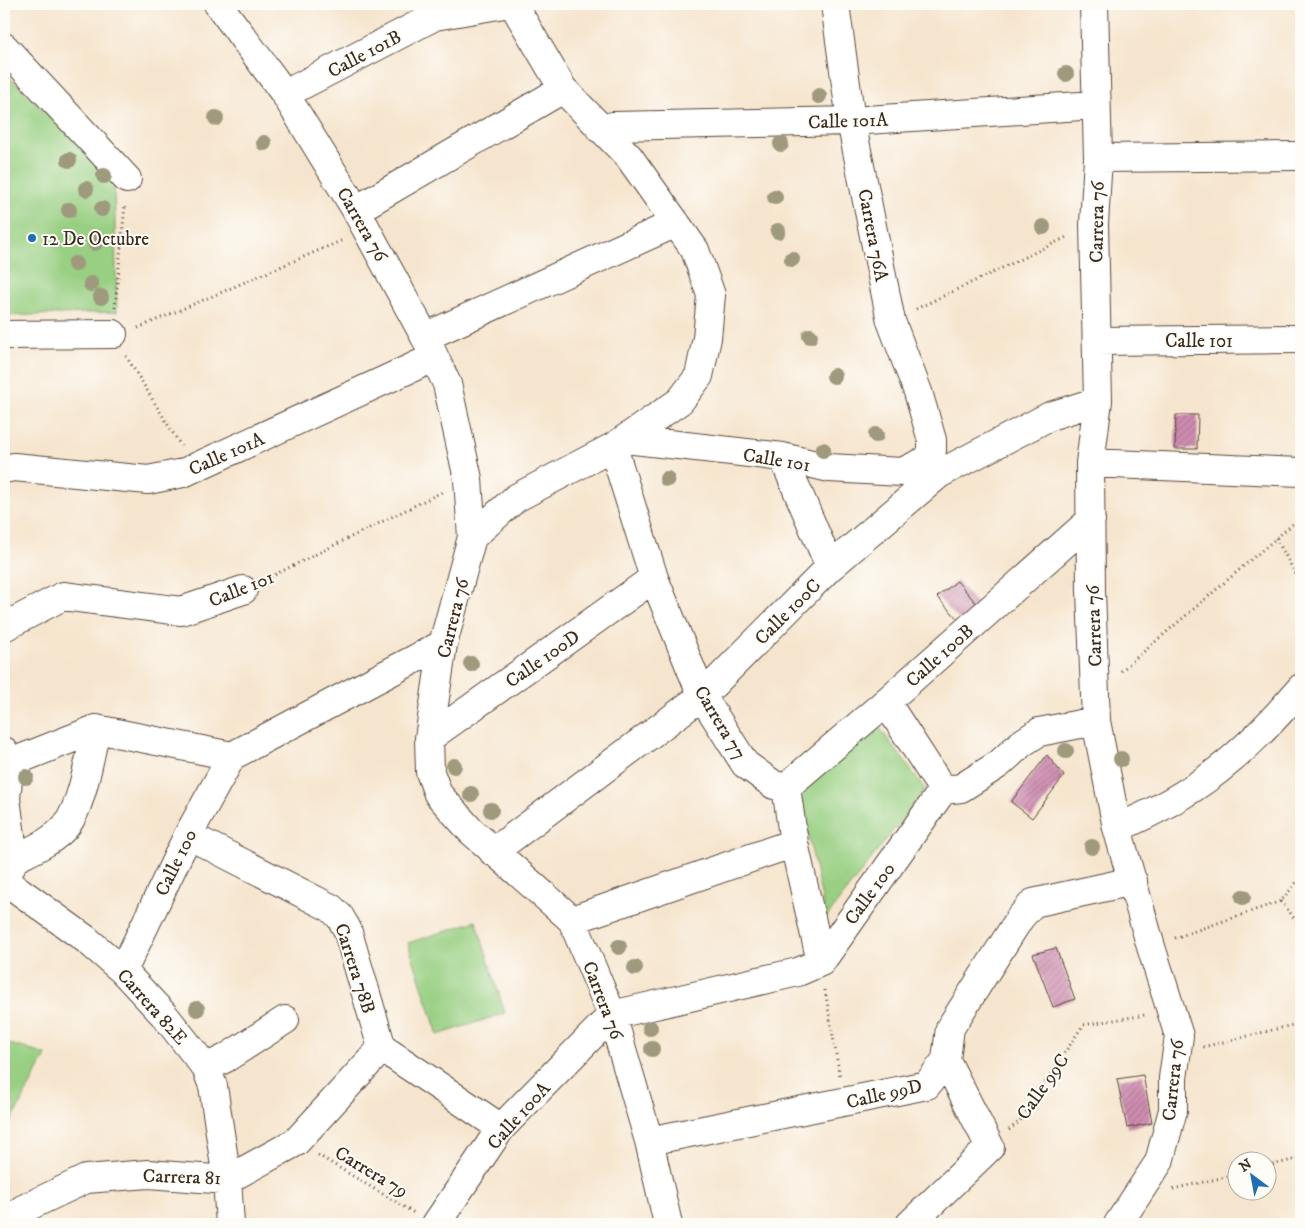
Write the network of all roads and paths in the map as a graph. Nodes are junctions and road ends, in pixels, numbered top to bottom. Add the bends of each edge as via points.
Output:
1 (218, 4) edge
2 (504, 4) edge
3 (513, 4) edge
4 (835, 4) edge
5 (1094, 4) edge
6 (434, 10) edge
7 (4, 47) edge
8 (563, 89) junction
9 (285, 94) junction
10 (1096, 105) junction
11 (851, 121) junction
12 (600, 129) junction
13 (1301, 156) edge
14 (1098, 158) junction
15 (127, 179) joint
16 (361, 220) junction
17 (676, 223) junction
18 (1094, 224) junction
19 (891, 321) junction
20 (113, 334) junction
21 (4, 335) edge
22 (1301, 339) edge
23 (1096, 341) junction
24 (429, 348) junction
25 (1098, 401) junction
26 (619, 443) junction
27 (783, 458) junction
28 (927, 460) joint
29 (1090, 463) junction
30 (195, 468) junction
31 (4, 470) edge
32 (1301, 472) edge
33 (468, 480) junction
34 (1301, 516) edge
35 (1091, 520) junction
36 (472, 536) junction
37 (1276, 538) junction
38 (830, 568) junction
39 (654, 578) junction
40 (1301, 584) edge
41 (243, 590) joint
42 (4, 627) edge
43 (443, 644) junction
44 (1301, 688) edge
45 (1096, 693) junction
46 (702, 696) junction
47 (886, 702) junction
48 (1096, 721) junction
49 (96, 729) junction
50 (429, 738) junction
51 (232, 756) junction
52 (7, 757) edge
53 (786, 787) junction
54 (943, 790) junction
55 (1117, 828) junction
56 (188, 835) junction
57 (794, 843) junction
58 (493, 852) junction
59 (7, 873) edge
60 (1301, 877) edge
61 (1133, 881) junction
62 (1281, 901) junction
63 (572, 920) junction
64 (1301, 927) edge
65 (1151, 946) junction
66 (821, 962) junction
67 (123, 971) junction
68 (1172, 1010) junction
69 (612, 1015) junction
70 (286, 1020) dead end
71 (1301, 1023) edge
72 (382, 1048) junction
73 (1176, 1053) junction
74 (946, 1060) junction
75 (206, 1068) junction
76 (845, 1102) junction
77 (501, 1128) junction
78 (649, 1141) junction
79 (296, 1142) junction
80 (990, 1147) junction
81 (1301, 1158) edge
82 (1278, 1164) edge
83 (1228, 1176) edge
84 (227, 1180) junction
85 (1138, 1196) junction
86 (426, 1219) edge
87 (4, 1224) edge
88 (230, 1224) edge
89 (668, 1224) edge
90 (910, 1224) edge
91 (1118, 1224) edge

1 - 9 street, Carrera 76
2 - 6 street, Calle 101B
3 - 8 street
4 - 11 street, Carrera 76A
5 - 10 street, Carrera 76
6 - 9 street, Calle 101B
7 - 15 street
8 - 12 street
8 - 16 street
9 - 16 street, Carrera 76
10 - 11 street, Calle 101A
10 - 14 street, Carrera 76
11 - 12 street, Calle 101A via 614,126
11 - 19 street, Carrera 76A
12 - 17 street via 629,157
13 - 14 street
14 - 18 street, Carrera 76
15 - 20 path
16 - 20 path via 143,327
16 - 24 street, Carrera 76
17 - 24 street, Calle 101A
17 - 26 street via 695,250 711,295 708,338 699,376 680,401
18 - 19 path
18 - 23 street, Carrera 76
19 - 28 street, Carrera 76A via 932,440 932,451
20 - 21 street
20 - 30 path
22 - 23 street, Calle 101
23 - 25 street, Carrera 76
24 - 30 street, Calle 101A
24 - 33 street, Carrera 76 via 447,384
25 - 29 street, Carrera 76
25 - 38 street, Calle 100C via 1050,416 939,474
26 - 27 street, Calle 101
26 - 36 street via 516,498
26 - 39 street, Carrera 77
27 - 28 street, Calle 101 via 829,468 902,472
27 - 38 street
29 - 32 street
29 - 35 street, Carrera 76
30 - 31 street, Calle 101A via 148,480 14,467
33 - 36 street, Carrera 76
33 - 41 path, Calle 101
34 - 37 path
35 - 45 street, Carrera 76
35 - 47 street, Calle 100B
36 - 43 street, Carrera 76
37 - 40 path
37 - 45 path
38 - 46 street, Calle 100C
39 - 46 street, Carrera 77
39 - 50 street, Calle 100D
41 - 42 street, Calle 101 via 181,611 63,596
43 - 50 street, Carrera 76
43 - 51 street
44 - 55 street via 1257,738 1202,784 1157,811
45 - 48 street, Carrera 76
46 - 53 street, Carrera 77 via 745,764 774,785
46 - 58 street, Calle 100C
47 - 53 street, Calle 100B
47 - 54 street
48 - 54 street via 1039,732 999,764 961,788
48 - 55 street, Carrera 76
49 - 51 street
49 - 52 street
49 - 59 street via 80,798 67,825
50 - 58 street, Carrera 76 via 430,772 438,794
51 - 56 street, Calle 100
52 - 59 street
53 - 57 street
54 - 66 street, Calle 100
55 - 61 street, Carrera 76
56 - 67 street, Calle 100
56 - 72 street, Carrera 78B via 331,908 340,917 347,929
57 - 63 street
57 - 66 street
58 - 63 street, Carrera 76
59 - 67 street, Carrera 82E
60 - 62 path
61 - 65 street, Carrera 76
61 - 74 street via 1033,903 1020,918 950,1028
62 - 64 path
62 - 65 path
63 - 69 street, Carrera 76
65 - 68 street, Carrera 76
66 - 69 street via 798,972
66 - 76 path
67 - 75 street, Carrera 82E via 165,1016
68 - 73 street, Carrera 76 via 1179,1036
68 - 80 path, Calle 99C via 1083,1026 1020,1121
69 - 77 street, Calle 100A
69 - 78 street, Carrera 76
70 - 75 street
71 - 73 path
72 - 77 street
72 - 79 street, Carrera 81
73 - 85 street, Carrera 76 via 1173,1110 1159,1162
74 - 76 street, Calle 99D via 927,1085
74 - 80 street
75 - 84 street, Carrera 82E via 213,1086
76 - 78 street, Calle 99D
77 - 86 street, Calle 100A
78 - 89 street, Carrera 76
79 - 84 street, Carrera 81
79 - 86 path, Carrera 79
80 - 90 street
81 - 82 path
83 - 85 path
84 - 87 street, Carrera 81 via 148,1174 86,1179 23,1208
84 - 88 street, Carrera 82E
85 - 91 street, Carrera 76

